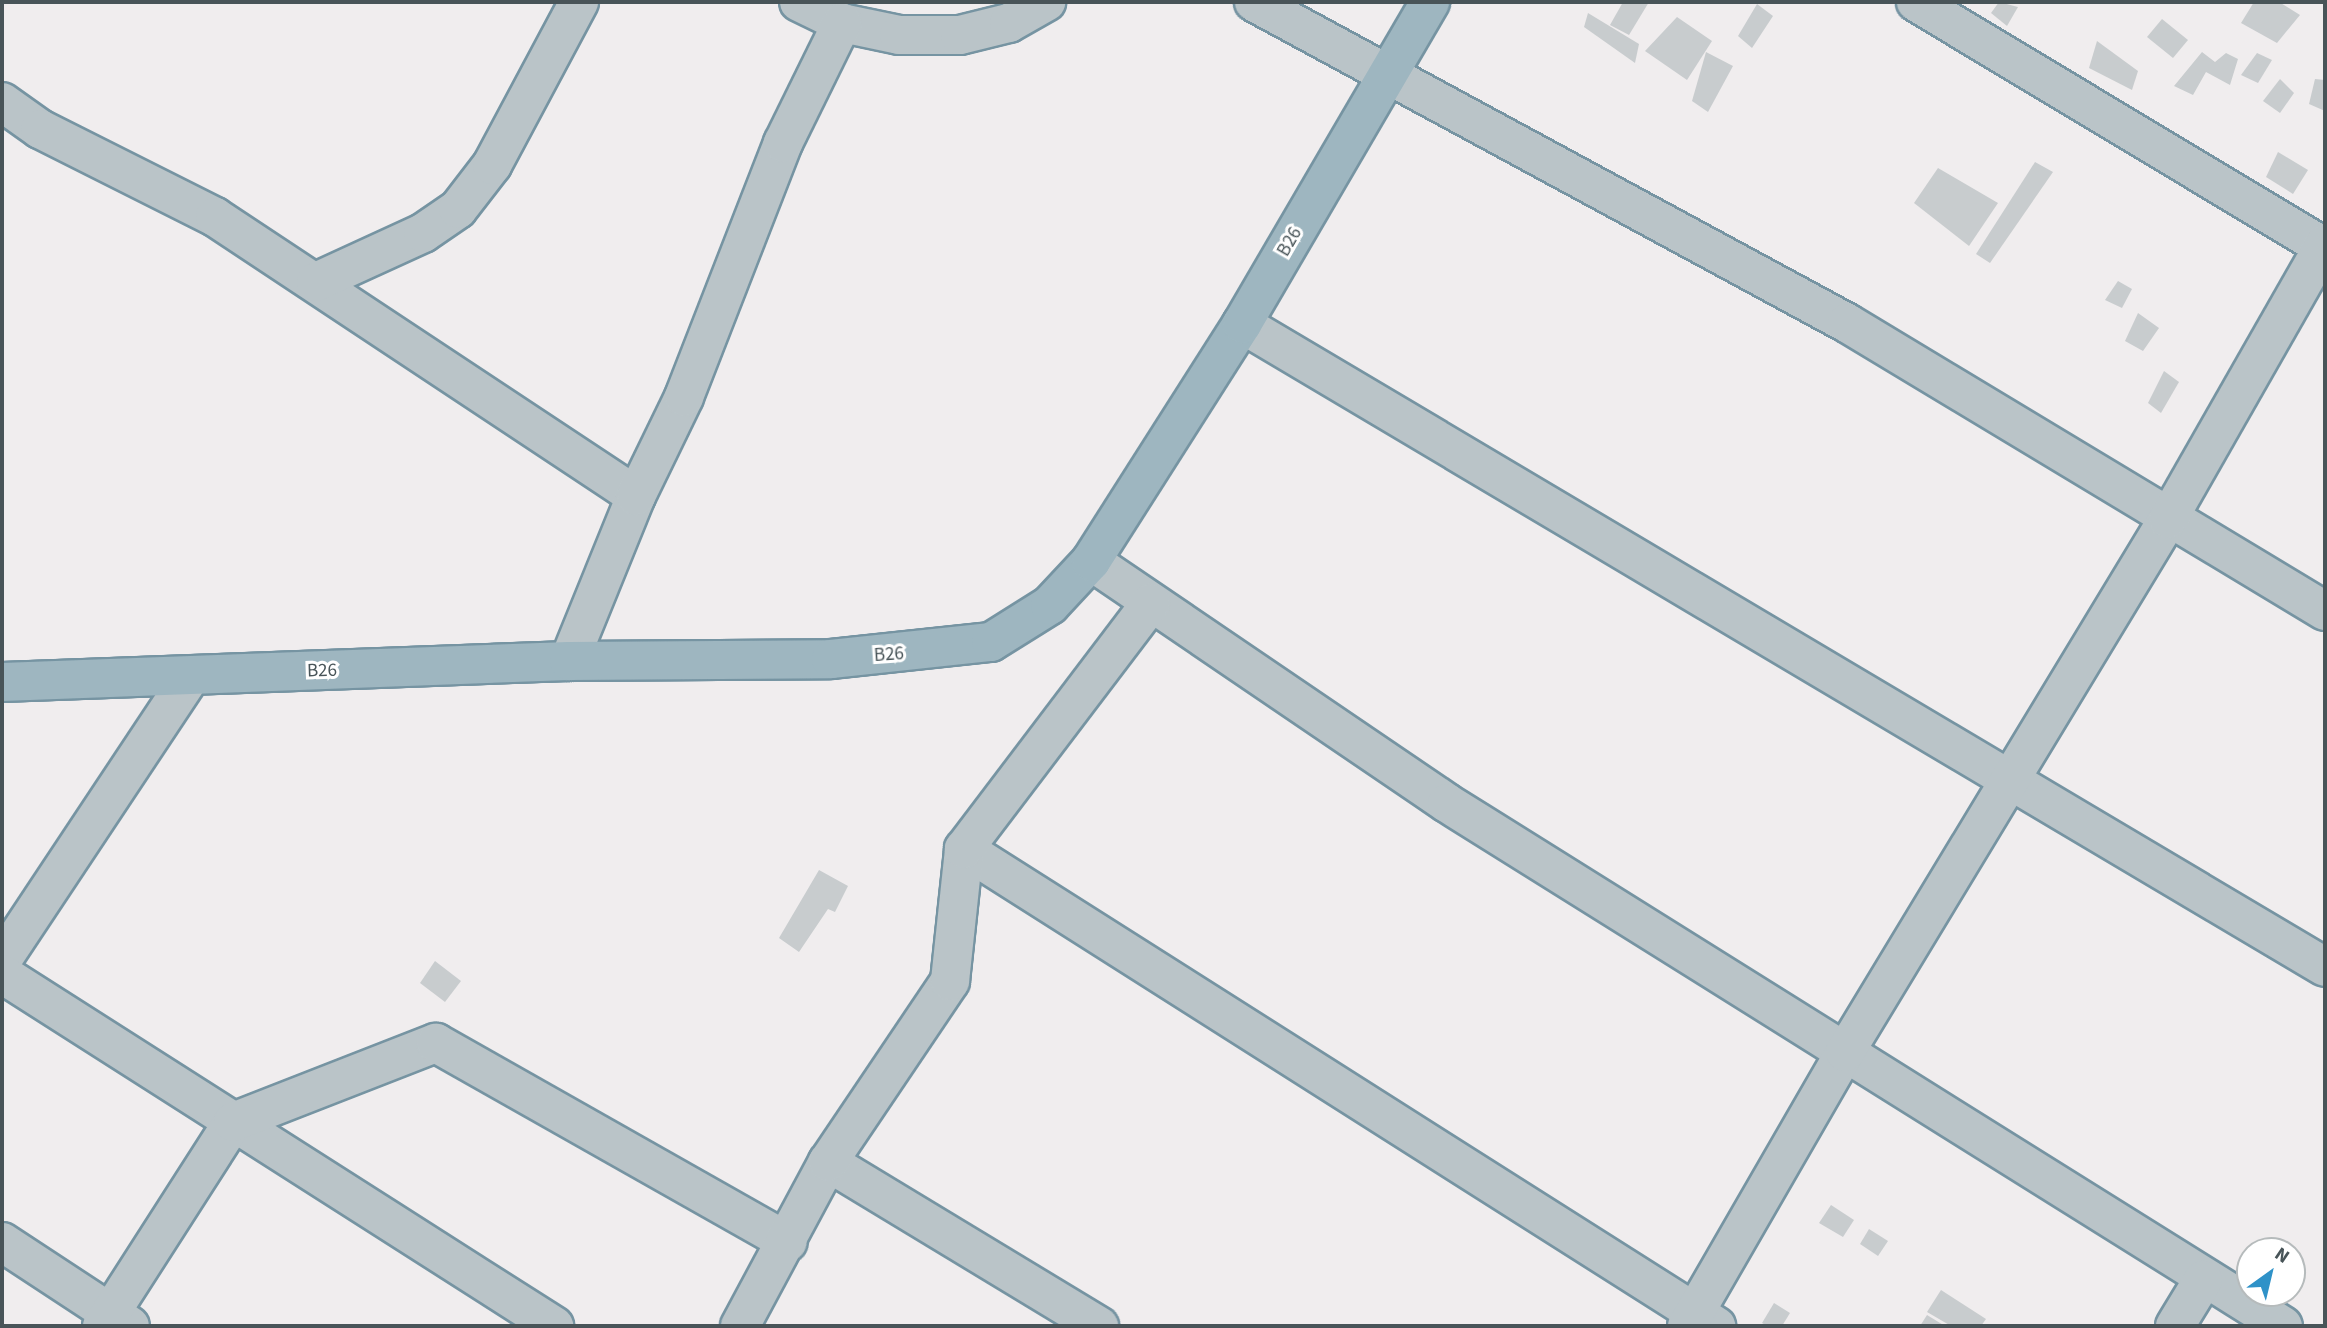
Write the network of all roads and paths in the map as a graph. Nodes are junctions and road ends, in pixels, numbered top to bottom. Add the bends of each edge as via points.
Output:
1 (579, 2) edge
2 (800, 2) edge
3 (1046, 2) edge
4 (1254, 2) edge
5 (1430, 2) edge
6 (1916, 2) edge
7 (842, 23) junction
8 (1389, 73) junction
9 (2, 102) edge
10 (2325, 246) edge
11 (316, 282) junction
12 (1242, 324) junction
13 (636, 496) junction
14 (2168, 519) junction
15 (1091, 561) junction
16 (1151, 603) junction
17 (2325, 611) edge
18 (569, 661) junction
19 (191, 676) junction
20 (2, 681) edge
21 (2011, 780) junction
22 (964, 849) junction
23 (2, 960) edge
24 (2325, 967) edge
25 (2, 974) edge
26 (1845, 1052) junction
27 (233, 1122) junction
28 (828, 1162) junction
29 (2, 1242) edge
30 (788, 1242) junction
31 (2203, 1280) junction
32 (114, 1322) edge
33 (1699, 1322) edge
34 (554, 1326) edge
35 (740, 1326) edge
36 (1099, 1326) edge
37 (2175, 1326) edge
38 (2283, 1326) edge

1 - 11 street via 492,164 458,209 423,233
2 - 7 street
3 - 7 street via 1009,23 960,36 899,35
4 - 8 street
5 - 8 highway, B26
6 - 10 street
7 - 13 street via 783,144 684,397
8 - 12 highway, B26
8 - 14 street via 1847,323
9 - 11 street via 40,129 215,217
10 - 14 street
11 - 13 street
12 - 15 highway, B26
12 - 21 street
13 - 18 street
14 - 17 street
14 - 21 street
15 - 16 street
15 - 18 highway, B26 via 1050,605 991,642 831,659
16 - 22 street
16 - 26 street via 1447,803
18 - 19 highway, B26
19 - 20 highway, B26
19 - 23 street
21 - 24 street
21 - 26 street
22 - 28 street via 950,981
22 - 33 street
25 - 27 street
26 - 31 street
26 - 33 street
27 - 30 street via 436,1043
27 - 32 street
27 - 34 street
28 - 30 street
28 - 36 street
29 - 32 street
30 - 35 street
31 - 37 street
31 - 38 street

